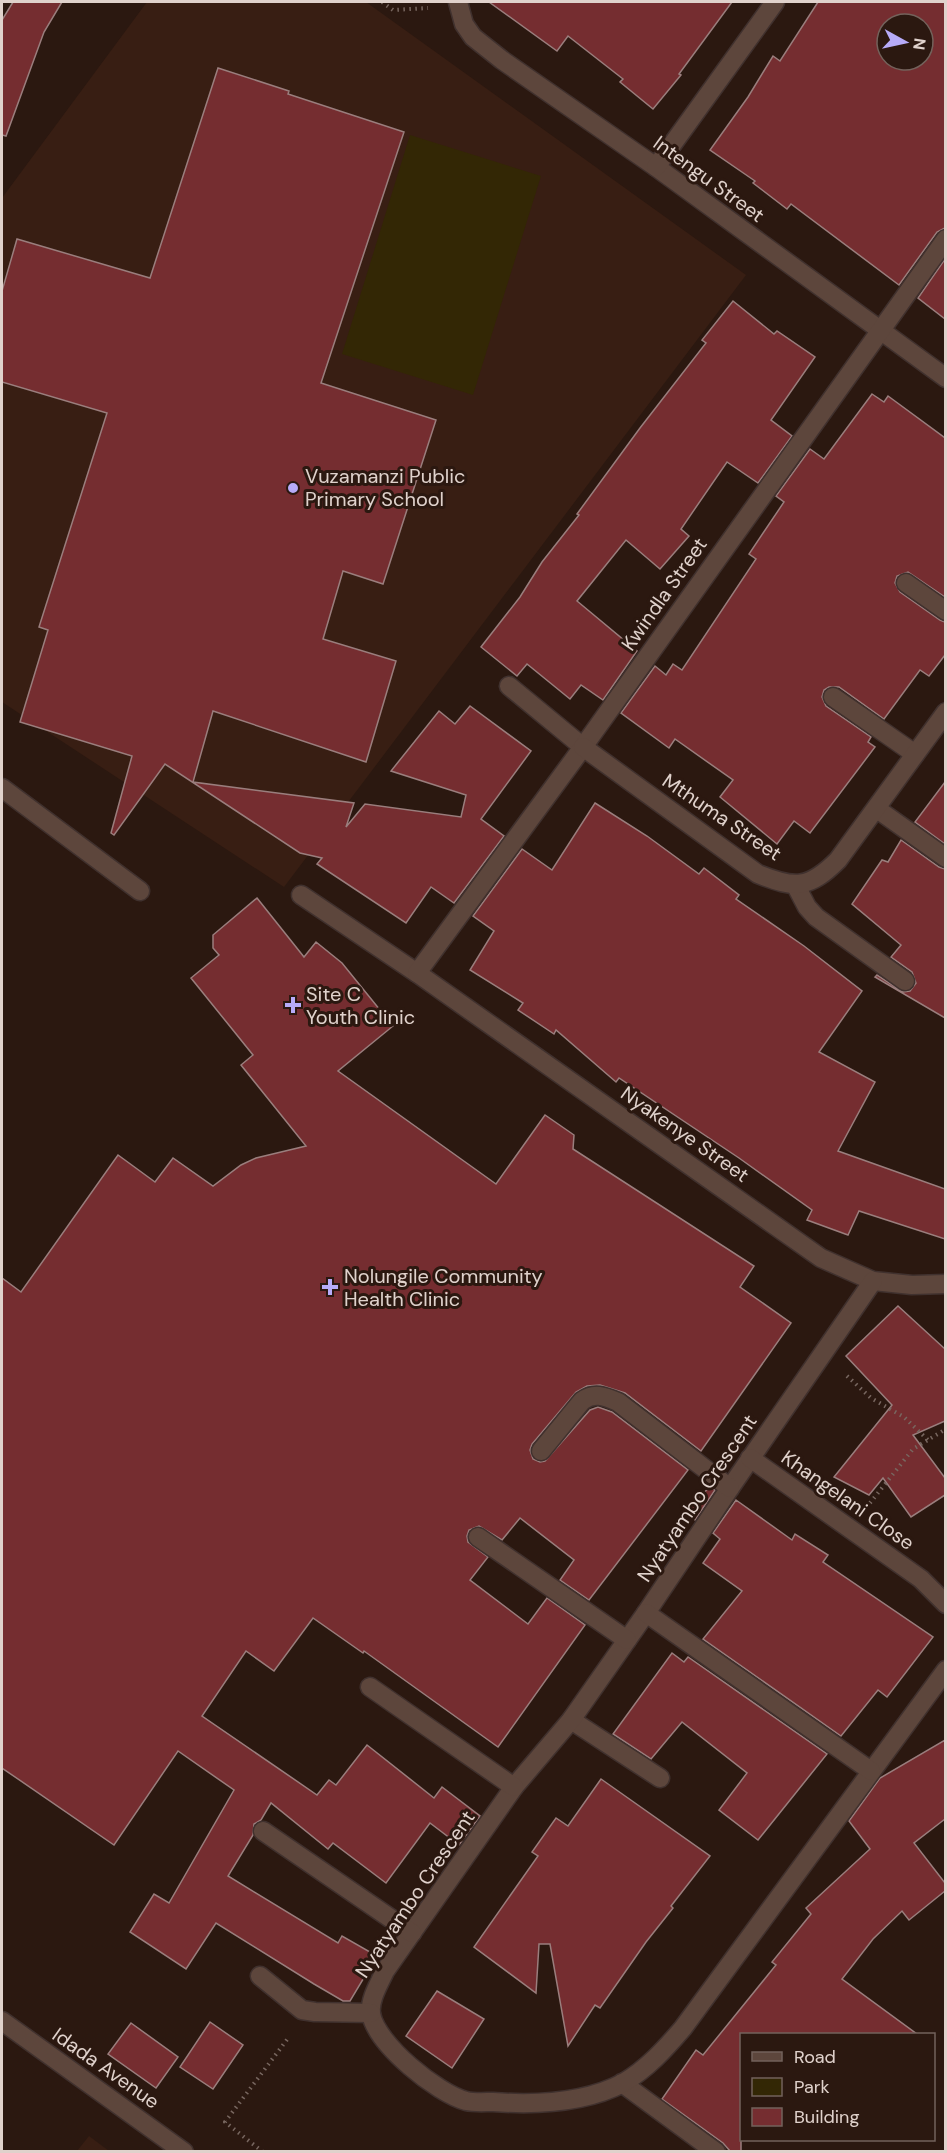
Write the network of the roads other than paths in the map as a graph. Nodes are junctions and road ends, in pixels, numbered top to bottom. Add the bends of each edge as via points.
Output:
1 (775, 2) edge
2 (459, 4) edge
3 (656, 167) junction
4 (945, 239) edge
5 (880, 331) junction
6 (945, 378) edge
7 (906, 583) dead end
8 (945, 611) edge
9 (509, 686) dead end
10 (832, 697) dead end
11 (945, 712) edge
12 (583, 747) junction
13 (915, 754) junction
14 (2, 788) edge
15 (877, 809) junction
16 (945, 858) edge
17 (796, 886) junction
18 (140, 891) dead end
19 (302, 895) dead end
20 (417, 973) junction
21 (905, 981) dead end
22 (873, 1281) junction
23 (945, 1284) edge
24 (541, 1451) dead end
25 (750, 1458) junction
26 (730, 1488) junction
27 (478, 1537) dead end
28 (945, 1604) edge
29 (646, 1613) junction
30 (627, 1640) junction
31 (945, 1670) edge
32 (370, 1687) dead end
33 (571, 1720) junction
34 (871, 1771) junction
35 (660, 1778) dead end
36 (514, 1787) junction
37 (263, 1831) dead end
38 (412, 1934) junction
39 (260, 1976) dead end
40 (371, 2013) junction
41 (2, 2021) edge
42 (622, 2083) junction
43 (184, 2151) edge
44 (716, 2151) edge

1 - 3 street
2 - 3 street, Intengu Street via 464,24 473,37
3 - 5 street, Intengu Street
4 - 5 street, Kwindla Street
5 - 6 street, Intengu Street
5 - 12 street, Kwindla Street
7 - 8 street
9 - 12 street, Mthuma Street
10 - 13 street
11 - 13 street
12 - 17 street, Mthuma Street via 758,874
12 - 20 street, Kwindla Street
13 - 15 street
14 - 18 street
15 - 16 street
15 - 17 street via 826,873
17 - 21 street via 816,917
19 - 20 street, Nyakenye Street
20 - 22 street, Nyakenye Street via 821,1258
22 - 23 street, Nyakenye Street
22 - 25 street, Nyatyambo Crescent
24 - 26 street via 582,1401 597,1395 618,1402
25 - 26 street, Nyatyambo Crescent
25 - 28 street, Khangelani Close via 921,1579
26 - 29 street, Nyatyambo Crescent
27 - 30 street
29 - 30 street, Nyatyambo Crescent
29 - 34 street
30 - 33 street, Nyatyambo Crescent
31 - 34 street
32 - 36 street
33 - 35 street
33 - 36 street, Nyatyambo Crescent
34 - 42 street via 683,2028 664,2051
36 - 38 street, Nyatyambo Crescent
37 - 38 street
38 - 40 street, Nyatyambo Crescent via 385,1971
39 - 40 street via 302,2010
40 - 42 street via 376,2027 402,2058 432,2084 468,2101 561,2101
41 - 43 street, Idada Avenue
42 - 44 street

